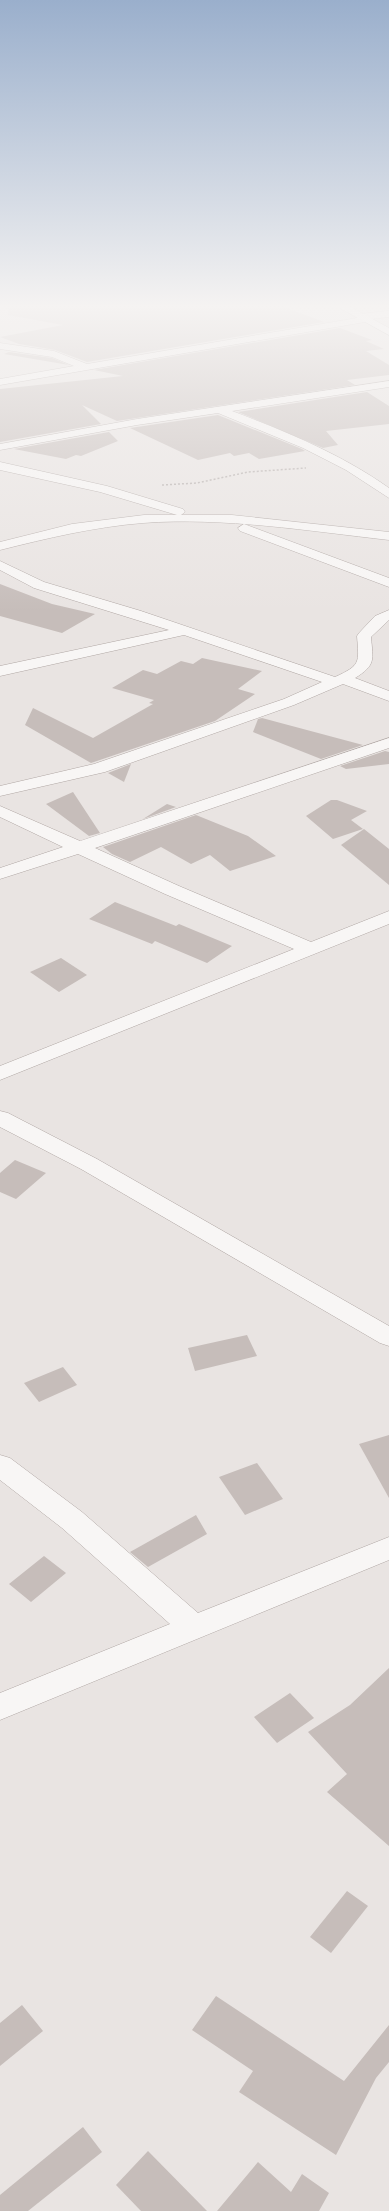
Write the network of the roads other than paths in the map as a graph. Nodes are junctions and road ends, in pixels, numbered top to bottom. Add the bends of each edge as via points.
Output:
1 (244, 406) edge
2 (219, 410) junction
3 (0, 447) edge
4 (0, 466) edge
5 (389, 494) edge
6 (204, 519) junction
7 (218, 519) junction
8 (389, 536) edge
9 (0, 546) edge
10 (0, 565) edge
11 (389, 583) edge
12 (389, 614) edge
13 (183, 631) junction
14 (0, 672) edge
15 (340, 680) junction
16 (389, 696) edge
17 (389, 743) edge
18 (0, 790) edge
19 (0, 811) edge
20 (78, 848) junction
21 (0, 874) edge
22 (389, 917) edge
23 (311, 949) junction
24 (0, 1074) edge
25 (0, 1118) edge
26 (389, 1337) edge
27 (0, 1466) edge
28 (389, 1548) edge
29 (194, 1628) junction
30 (0, 1707) edge

1 - 2 street
2 - 3 street via 99,428
2 - 5 street via 350,467
4 - 6 street via 103,489
6 - 7 street
6 - 9 street via 130,520 72,528
7 - 8 street
7 - 11 street
10 - 13 street via 39,585
12 - 15 street via 380,619 364,636 366,660 363,667
13 - 14 street
13 - 15 street
15 - 16 street
15 - 18 street via 289,702 99,768
17 - 20 street
19 - 20 street
20 - 21 street
20 - 23 street
22 - 23 street
23 - 24 street
25 - 26 street via 89,1164
27 - 29 street via 72,1520
28 - 29 street
29 - 30 street

